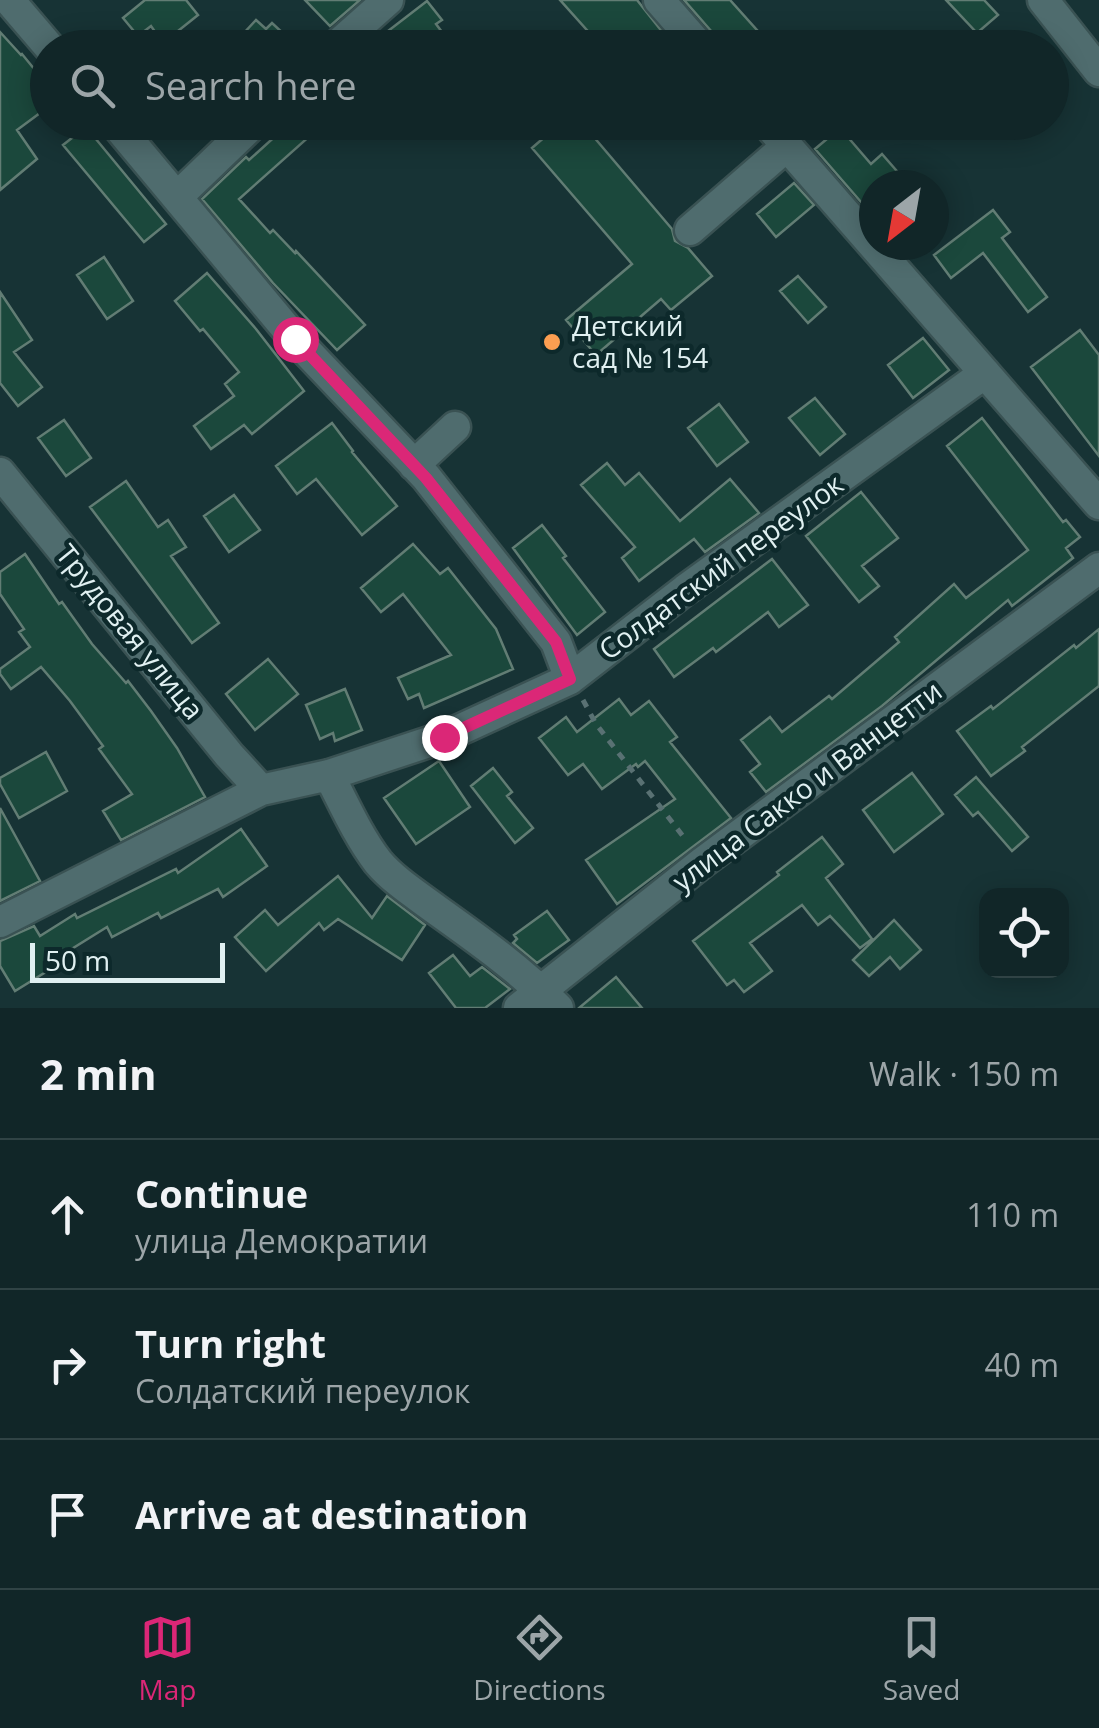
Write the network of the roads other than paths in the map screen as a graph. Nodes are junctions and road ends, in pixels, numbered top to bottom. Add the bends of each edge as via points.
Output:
1 (10, 0) edge
2 (388, 0) edge
3 (659, 0) edge
4 (1043, 0) edge
5 (35, 30) edge
6 (354, 30) edge
7 (685, 30) edge
8 (1067, 30) edge
9 (1069, 32) edge
10 (1099, 70) edge
11 (129, 140) edge
12 (236, 140) edge
13 (782, 140) edge
14 (787, 146) junction
15 (177, 197) junction
16 (690, 230) dead end
17 (985, 373) junction
18 (454, 427) dead end
19 (414, 465) junction
20 (0, 473) edge
21 (1099, 504) edge
22 (1099, 568) edge
23 (570, 679) junction
24 (329, 775) junction
25 (262, 790) junction
26 (0, 922) edge
27 (539, 1002) edge

1 - 5 street
2 - 6 street
3 - 7 street
4 - 8 street
9 - 10 street
11 - 15 street
12 - 15 street
13 - 14 street
14 - 16 street
14 - 17 street
15 - 19 street via 295,339
17 - 21 street
17 - 23 street, Солдатский переулок
18 - 19 street
19 - 23 street via 556,642
20 - 25 street, Трудовая улица
22 - 27 street, улица Сакко и Ванцетти via 704,862
23 - 24 street, Солдатский переулок via 444,737
24 - 25 street, Солдатский переулок
24 - 27 street via 380,865 498,954
25 - 26 street, Солдатский переулок

